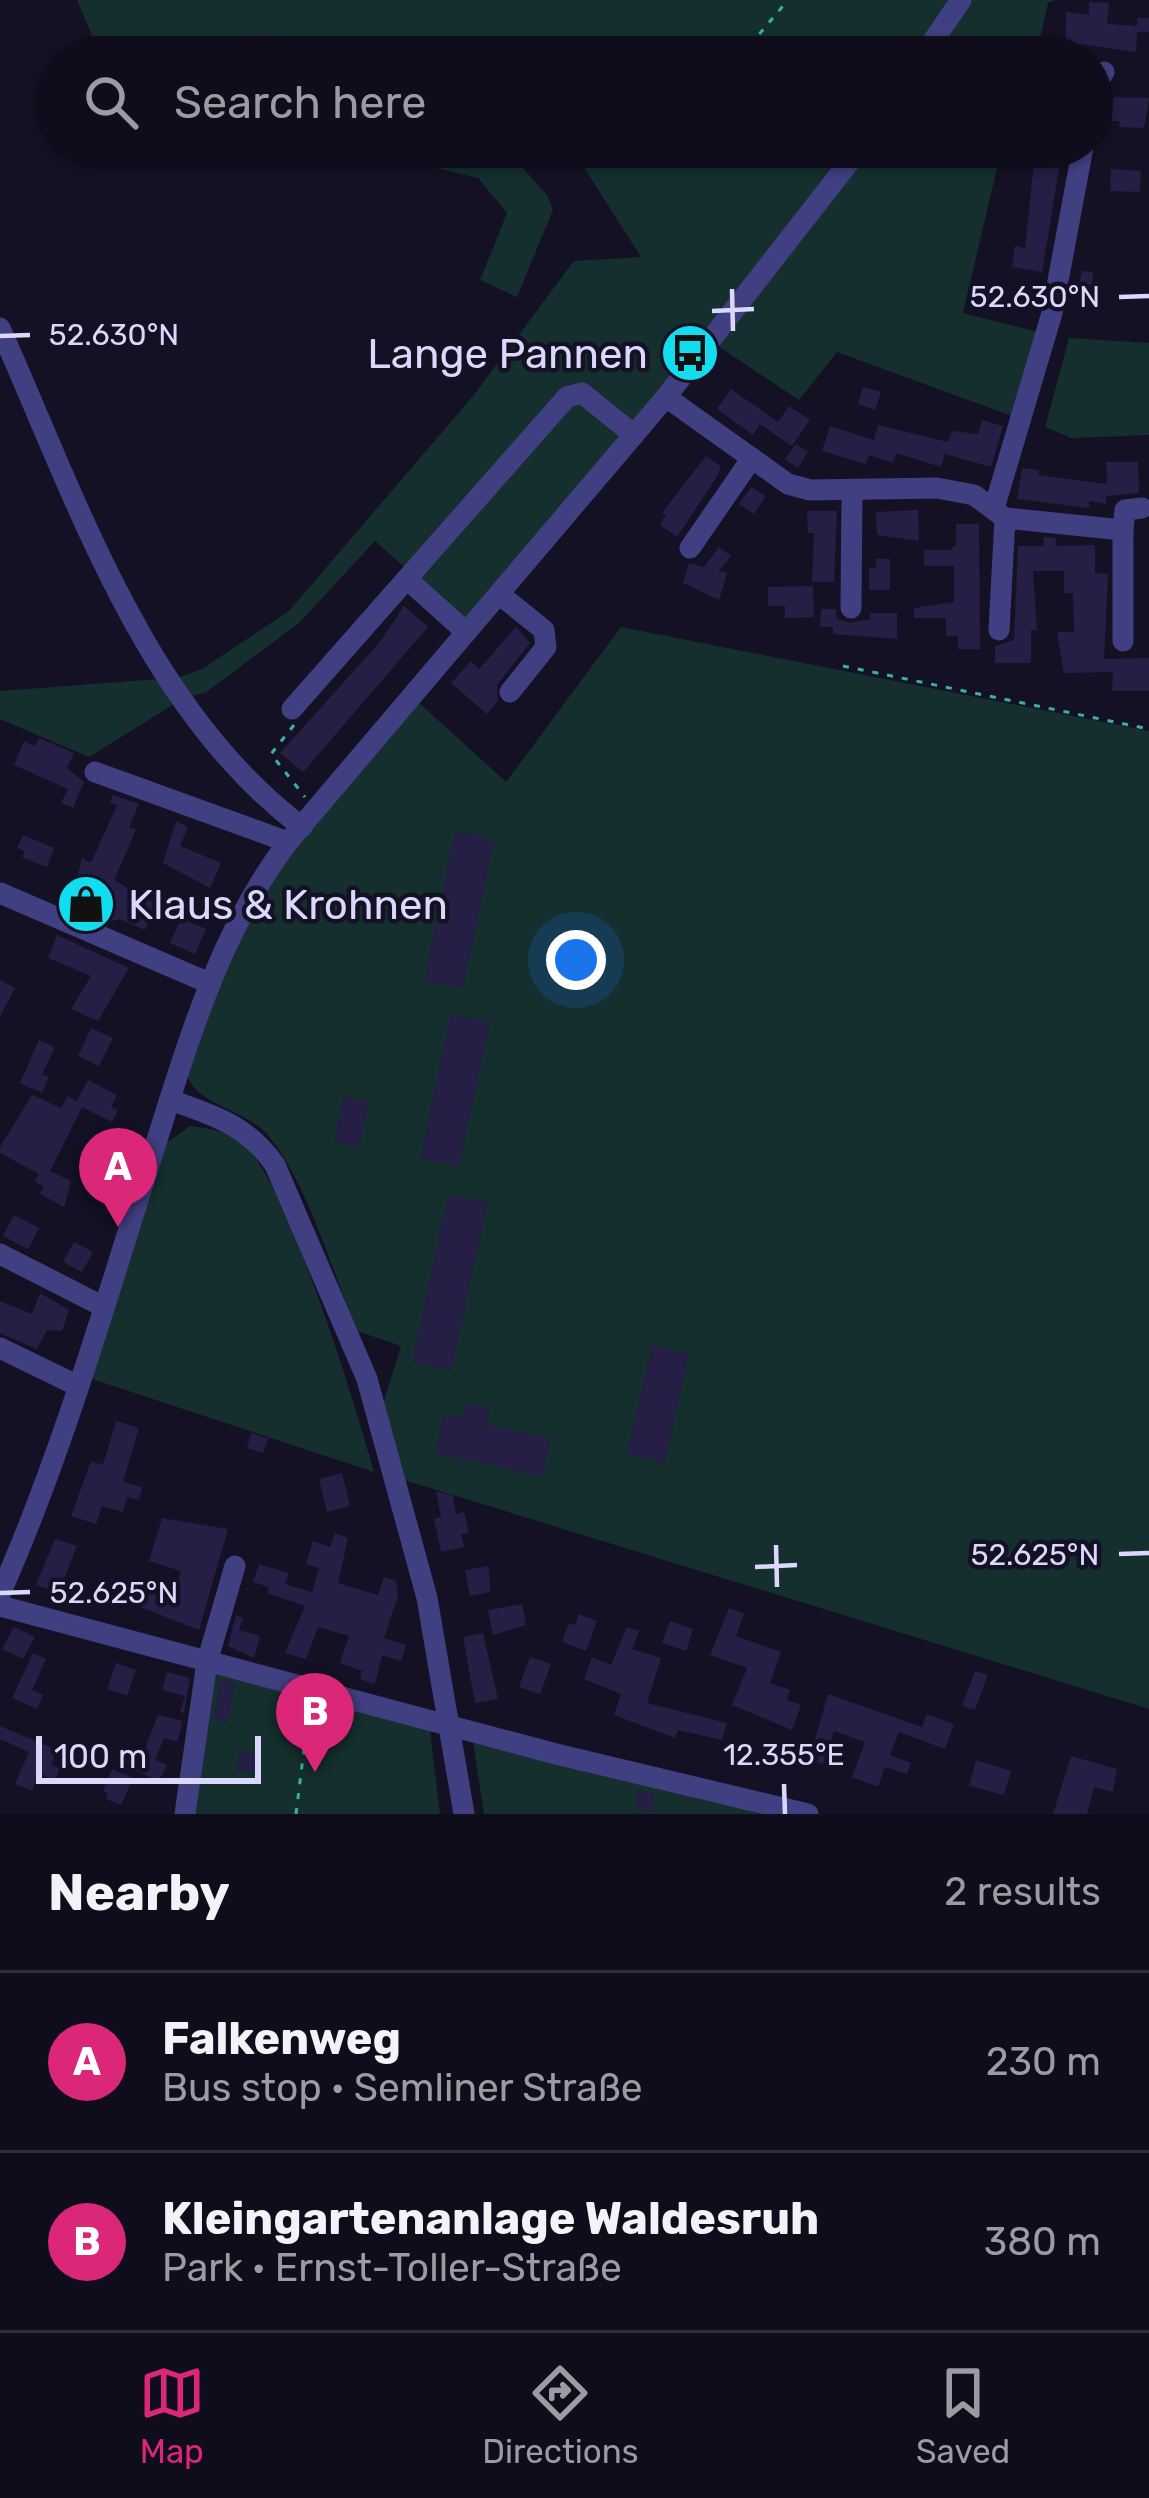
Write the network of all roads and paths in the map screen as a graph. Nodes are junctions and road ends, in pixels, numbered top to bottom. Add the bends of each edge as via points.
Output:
1 (788, 0) edge
2 (961, 0) edge
3 (758, 36) edge
4 (936, 36) edge
5 (845, 168) edge
6 (1079, 168) edge
7 (0, 328) edge
8 (667, 398) junction
9 (634, 435) junction
10 (752, 458) junction
11 (852, 491) junction
12 (1142, 508) dead end
13 (1000, 512) junction
14 (1123, 530) junction
15 (690, 548) dead end
16 (408, 580) junction
17 (499, 594) junction
18 (850, 608) dead end
19 (460, 627) junction
20 (1000, 630) dead end
21 (1123, 641) dead end
22 (843, 666) dead end
23 (510, 692) dead end
24 (292, 709) dead end
25 (1149, 729) edge
26 (95, 772) dead end
27 (295, 834) junction
28 (0, 893) edge
29 (209, 983) junction
30 (170, 1100) junction
31 (0, 1255) edge
32 (102, 1306) junction
33 (0, 1348) edge
34 (76, 1385) junction
35 (235, 1566) dead end
36 (0, 1594) edge
37 (0, 1606) edge
38 (207, 1662) junction
39 (310, 1700) dead end
40 (453, 1727) junction
41 (185, 1814) edge
42 (296, 1814) edge
43 (464, 1814) edge
44 (808, 1814) edge

1 - 3 path
2 - 4 street
5 - 8 street
6 - 13 street via 1052,313
7 - 27 street via 119,589 172,680 221,753
8 - 9 street
8 - 10 street
9 - 16 street via 582,393 567,397
9 - 17 street
10 - 11 street via 788,484
10 - 15 street
11 - 13 street via 938,488 974,495
11 - 18 street
12 - 14 street via 1125,510
13 - 14 street
13 - 20 street
14 - 21 street
16 - 19 street
16 - 24 street
17 - 19 street
17 - 23 street via 544,630 546,647
19 - 27 street
22 - 25 path
26 - 27 street
27 - 29 street via 242,909
28 - 29 street
29 - 30 street
30 - 32 street
30 - 40 street via 228,1120 257,1139 275,1165 367,1379
31 - 32 street
32 - 34 street
33 - 34 street
34 - 36 street
35 - 38 street
37 - 38 street
38 - 40 street
38 - 41 street
39 - 42 path
40 - 43 street
40 - 44 street

